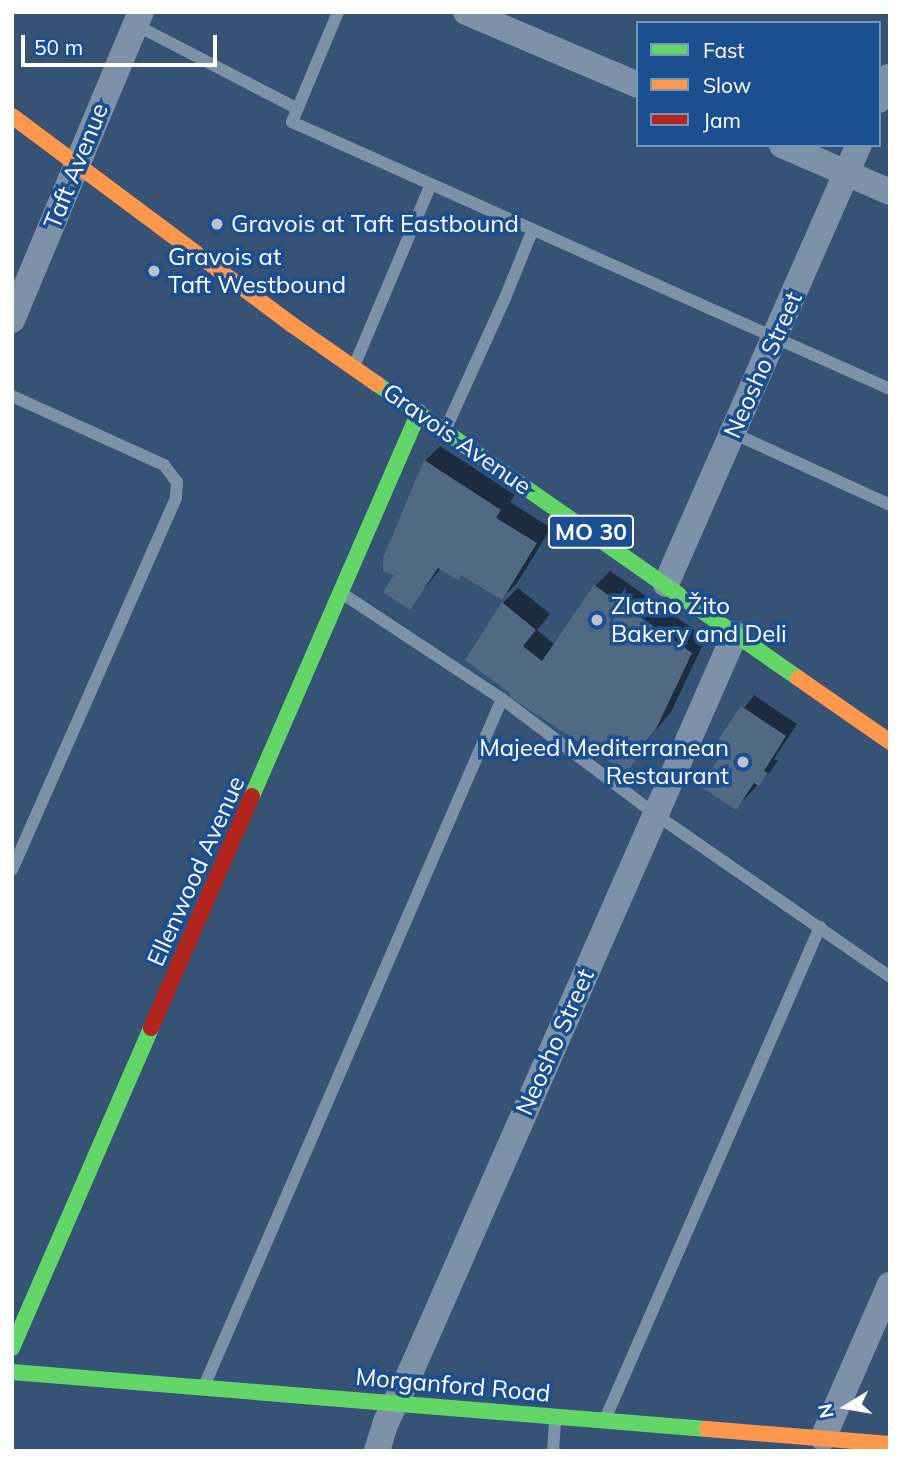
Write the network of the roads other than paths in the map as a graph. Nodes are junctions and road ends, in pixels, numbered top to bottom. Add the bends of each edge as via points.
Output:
1 (338, 12) edge
2 (466, 12) edge
3 (138, 18) edge
4 (890, 76) edge
5 (636, 84) edge
6 (881, 96) edge
7 (298, 109) junction
8 (18, 124) edge
9 (787, 147) edge
10 (858, 147) edge
11 (75, 164) junction
12 (847, 173) junction
13 (430, 184) junction
14 (890, 191) edge
15 (533, 229) junction
16 (12, 320) edge
17 (775, 338) junction
18 (354, 367) junction
19 (890, 388) edge
20 (12, 396) edge
21 (419, 412) junction
22 (446, 430) junction
23 (733, 433) junction
24 (890, 505) edge
25 (666, 584) junction
26 (342, 594) junction
27 (735, 634) junction
28 (502, 699) junction
29 (890, 742) edge
30 (655, 814) junction
31 (12, 869) edge
32 (820, 927) junction
33 (890, 977) edge
34 (888, 1294) edge
35 (12, 1348) edge
36 (12, 1372) edge
37 (203, 1388) junction
38 (395, 1404) junction
39 (555, 1416) junction
40 (605, 1420) junction
41 (823, 1438) junction
42 (754, 1442) edge
43 (890, 1444) edge
44 (377, 1451) edge
45 (553, 1451) edge

1 - 7 lane
2 - 5 street
3 - 7 lane
3 - 11 street, Taft Avenue
4 - 6 street
7 - 13 lane via 292,122
8 - 11 street, Gravois Avenue / MO 30
9 - 12 street
10 - 12 street, Neosho Street
11 - 16 street, Taft Avenue
11 - 18 street, Gravois Avenue / MO 30
12 - 14 street
12 - 17 street, Neosho Street
13 - 15 lane
13 - 18 lane
15 - 17 lane
15 - 22 lane
17 - 19 lane
17 - 23 street, Neosho Street
18 - 21 street, Gravois Avenue / MO 30
20 - 31 lane via 164,465 177,482 176,498
21 - 22 street, Gravois Avenue / MO 30
21 - 26 street, Ellenwood Avenue
22 - 25 street, Gravois Avenue / MO 30
23 - 24 lane
23 - 25 street, Neosho Street
25 - 27 street, Gravois Avenue / MO 30
26 - 28 lane
26 - 35 street, Ellenwood Avenue
27 - 29 street, Gravois Avenue / MO 30
27 - 30 street, Neosho Street
28 - 30 lane
28 - 37 lane
30 - 32 lane
30 - 38 street, Neosho Street
32 - 33 lane
32 - 40 lane
34 - 41 street
36 - 37 street, Morganford Road
37 - 38 street, Morganford Road
38 - 39 street, Morganford Road
38 - 44 street, Neosho Street
39 - 40 street, Morganford Road
39 - 45 lane
40 - 42 street, Morganford Road
41 - 42 street, Morganford Road
41 - 43 street, Morganford Road

